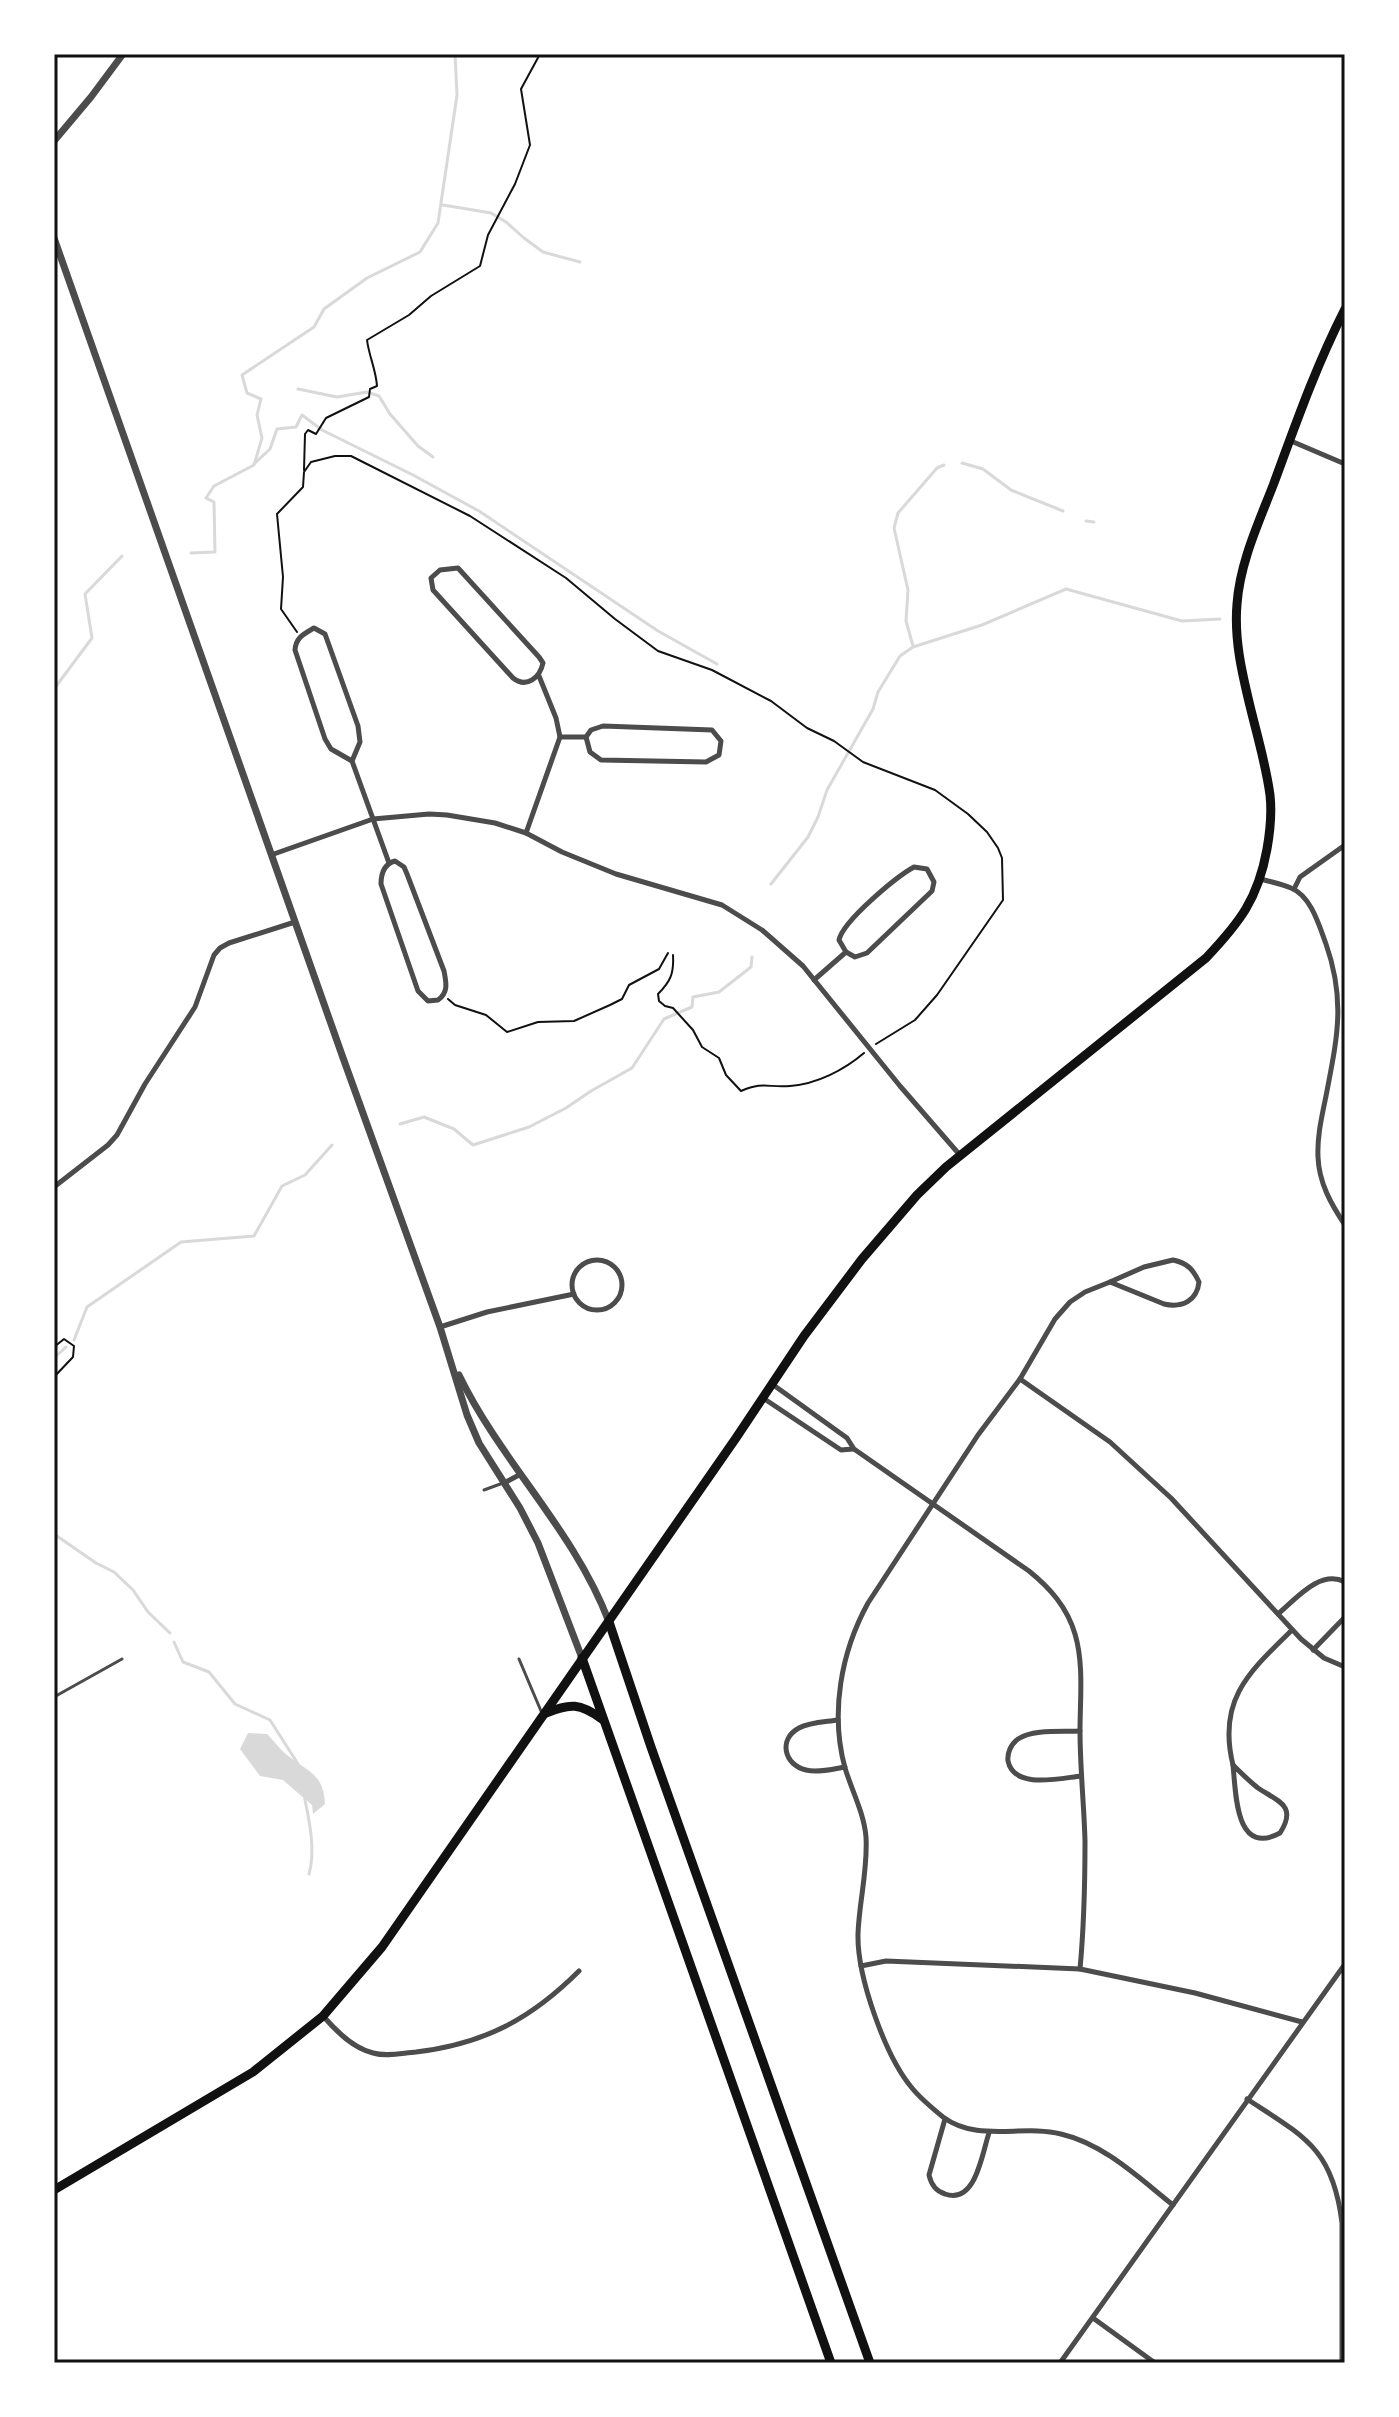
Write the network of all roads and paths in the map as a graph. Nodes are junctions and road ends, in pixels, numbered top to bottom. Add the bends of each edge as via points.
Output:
1 (123, 54) edge
2 (540, 54) edge
3 (54, 141) edge
4 (54, 238) edge
5 (1345, 309) edge
6 (1290, 440) junction
7 (1345, 464) edge
8 (304, 472) junction
9 (300, 636) junction
10 (539, 676) junction
11 (560, 737) junction
12 (586, 737) junction
13 (352, 761) junction
14 (373, 819) junction
15 (526, 833) junction
16 (1345, 845) edge
17 (271, 855) junction
18 (389, 863) junction
19 (1261, 879) junction
20 (1294, 889) junction
21 (296, 921) junction
22 (846, 952) junction
23 (668, 953) dead end
24 (673, 955) dead end
25 (814, 980) junction
26 (443, 995) junction
27 (870, 1049) junction
28 (959, 1154) junction
29 (54, 1187) edge
30 (1345, 1225) edge
31 (1110, 1282) junction
32 (574, 1294) junction
33 (440, 1327) junction
34 (54, 1347) edge
35 (451, 1358) junction
36 (54, 1377) edge
37 (1020, 1379) junction
38 (772, 1384) junction
39 (763, 1398) junction
40 (816, 1416) junction
41 (808, 1428) junction
42 (854, 1449) junction
43 (522, 1474) junction
44 (504, 1483) junction
45 (484, 1490) dead end
46 (934, 1505) junction
47 (1345, 1582) edge
48 (1278, 1614) junction
49 (1345, 1617) edge
50 (609, 1622) junction
51 (1292, 1630) junction
52 (1313, 1650) junction
53 (582, 1658) junction
54 (122, 1659) dead end
55 (519, 1659) dead end
56 (1345, 1667) edge
57 (54, 1697) edge
58 (543, 1715) junction
59 (603, 1720) junction
60 (838, 1720) junction
61 (1080, 1731) junction
62 (1233, 1765) junction
63 (845, 1767) junction
64 (1081, 1776) junction
65 (1345, 1964) edge
66 (861, 1966) junction
67 (1080, 1969) junction
68 (579, 1971) dead end
69 (323, 2016) junction
70 (1302, 2022) junction
71 (1247, 2099) junction
72 (945, 2119) junction
73 (989, 2133) junction
74 (54, 2190) edge
75 (1173, 2205) junction
76 (1093, 2318) junction
77 (831, 2363) edge
78 (870, 2363) edge
79 (1060, 2363) edge
80 (1155, 2363) edge
81 (1342, 2363) edge

1 - 3 street
2 - 8 path via 521,89 530,145 488,235 480,266 367,340 377,386 326,418 316,434 308,430
4 - 17 street
5 - 6 main road via 1321,355
6 - 7 street
6 - 19 main road via 1251,544 1237,604 1241,668 1270,796
8 - 9 path via 303,487 277,514 281,609
8 - 27 path via 311,462 351,456 404,481 566,578 658,651 712,670 771,701 863,762 935,790 987,832 1004,864 1003,900 915,1020
9 - 13 street via 295,650 325,739
9 - 13 street via 314,628 325,634 358,726 360,742
10 - 10 street via 539,657 461,570 440,570 431,578 433,590 513,678 523,683
10 - 11 street
11 - 12 street
11 - 15 street
12 - 12 street via 590,752 601,760 706,762 719,755 721,746 717,733 700,729 603,726
13 - 14 street
14 - 15 street via 447,815
14 - 17 street
14 - 18 street
15 - 25 street via 616,874 722,905 762,930
16 - 20 street via 1300,877
17 - 21 street
18 - 26 street via 400,862 407,874 444,971
18 - 26 street via 381,884 418,991 428,1001
19 - 20 street
19 - 28 main road via 1248,909 1206,958
20 - 30 street via 1319,924 1333,964 1339,1031 1318,1157 1327,1197
21 - 29 street via 220,948 195,1007 117,1135
21 - 33 street
22 - 22 street via 839,935 850,921 901,874 914,867 927,869 934,882 923,901 867,953 855,957
22 - 25 street
23 - 26 path via 659,969 629,985 622,999 574,1021 538,1022 507,1032 486,1015 455,1005
24 - 27 path via 674,971 658,994 659,1001 673,1008 702,1047 719,1058 741,1091 757,1084 791,1086 828,1076
25 - 27 street
27 - 28 street
28 - 38 main road via 862,1259
31 - 31 street via 1173,1306 1194,1297 1199,1282 1191,1268 1173,1260
31 - 37 street via 1070,1302
32 - 32 street via 585,1306 600,1310 615,1303 622,1288 618,1272 606,1262 590,1261 577,1271
32 - 33 street
33 - 35 street
34 - 36 path via 64,1339 74,1346 73,1357
35 - 43 street via 472,1401
35 - 44 street via 467,1415
37 - 46 street
37 - 48 street via 1110,1442 1171,1498
38 - 39 main road
38 - 40 street
39 - 41 street
39 - 50 main road
40 - 41 street
40 - 42 street
41 - 42 street via 841,1450
42 - 46 street
43 - 44 street
43 - 50 street via 585,1567
44 - 45 lane
44 - 53 street via 538,1543
46 - 60 street via 858,1622 845,1661
46 - 61 street via 1047,1585 1068,1615 1078,1644
47 - 48 street via 1319,1581
48 - 51 street
49 - 52 street
50 - 53 main road
50 - 78 main road
51 - 52 street
51 - 62 street via 1237,1694 1227,1728
52 - 56 street
53 - 58 main road
53 - 59 main road
54 - 57 lane
55 - 58 lane
58 - 59 main road via 571,1705
58 - 69 main road via 382,1947
59 - 77 main road
60 - 63 street
60 - 63 street via 796,1729 785,1750 801,1769
61 - 64 street
61 - 64 street via 1018,1739 1007,1758 1022,1777
62 - 62 street via 1245,1828 1264,1839 1280,1833 1286,1821 1280,1799
63 - 66 street via 866,1834 858,1937
64 - 67 street via 1085,1839
65 - 70 street
66 - 67 street via 886,1961
66 - 72 street via 900,2070
67 - 70 street
68 - 69 street via 554,1996 499,2030 427,2050 372,2053 350,2042
69 - 74 main road via 253,2072
70 - 71 street
71 - 75 street
71 - 81 street via 1317,2150 1333,2180 1342,2223
72 - 73 street
72 - 73 street via 929,2175 944,2194 958,2195 970,2188
73 - 75 street via 1032,2130 1082,2140
75 - 76 street
76 - 79 street
76 - 80 street

